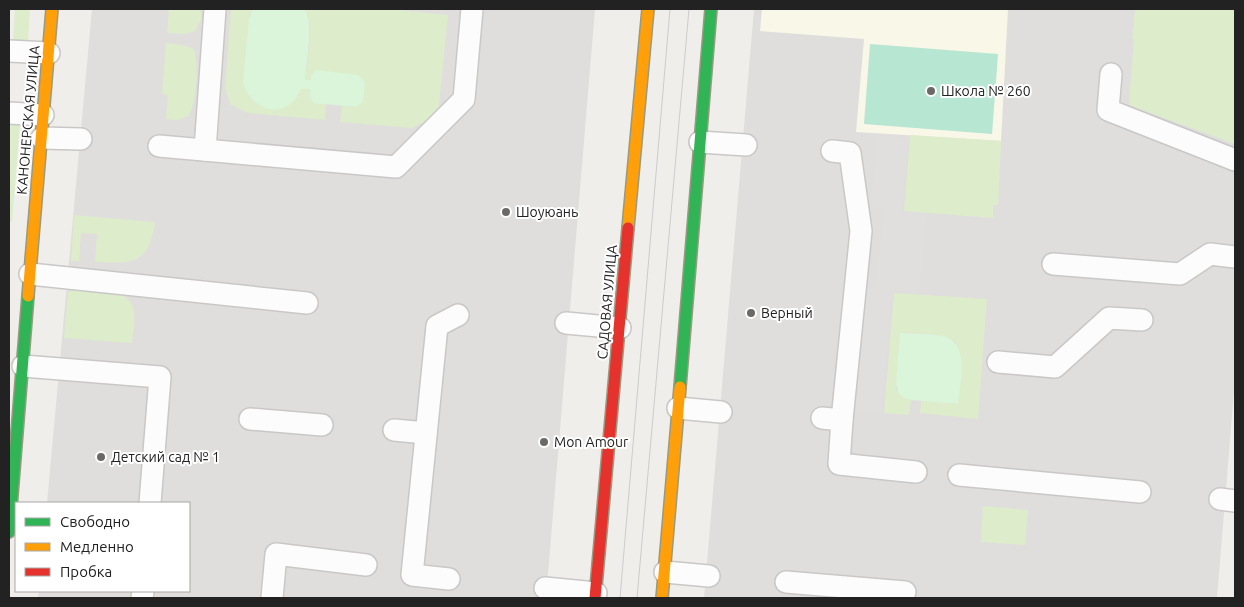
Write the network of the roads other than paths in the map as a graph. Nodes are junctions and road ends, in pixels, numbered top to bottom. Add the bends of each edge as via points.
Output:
1 (52, 9) edge
2 (215, 9) edge
3 (472, 9) edge
4 (648, 9) edge
5 (711, 9) edge
6 (9, 51) edge
7 (49, 53) junction
8 (1110, 74) dead end
9 (9, 113) edge
10 (43, 115) junction
11 (42, 138) junction
12 (82, 139) dead end
13 (700, 142) junction
14 (746, 145) dead end
15 (159, 146) dead end
16 (205, 150) junction
17 (832, 151) dead end
18 (1235, 160) edge
19 (1235, 257) edge
20 (1053, 264) dead end
21 (30, 274) junction
22 (307, 303) dead end
23 (458, 315) dead end
24 (1142, 320) dead end
25 (566, 323) dead end
26 (620, 328) junction
27 (998, 362) dead end
28 (18, 377) edge
29 (678, 408) junction
30 (721, 412) dead end
31 (250, 419) dead end
32 (322, 425) dead end
33 (394, 430) dead end
34 (426, 433) junction
35 (916, 472) dead end
36 (959, 475) dead end
37 (1140, 492) dead end
38 (150, 502) edge
39 (9, 532) edge
40 (366, 565) dead end
41 (664, 572) junction
42 (709, 576) dead end
43 (449, 579) dead end
44 (786, 582) dead end
45 (545, 588) dead end
46 (905, 592) dead end
47 (596, 596) edge
48 (272, 598) edge
49 (662, 598) edge

1 - 7 street, КАНОНЕРСКАЯ УЛИЦА
2 - 16 lane
3 - 16 lane via 464,99 396,167
4 - 26 street, САДОВАЯ УЛИЦА
5 - 13 street
6 - 7 lane
7 - 10 street, КАНОНЕРСКАЯ УЛИЦА
8 - 18 lane via 1108,110
9 - 10 lane
10 - 11 street, КАНОНЕРСКАЯ УЛИЦА
11 - 12 lane
11 - 21 street, КАНОНЕРСКАЯ УЛИЦА
13 - 14 lane
13 - 29 street
15 - 16 lane
17 - 35 lane via 850,153 860,231 832,419 839,464
19 - 20 lane via 1210,254 1180,274
21 - 22 lane
21 - 28 street, КАНОНЕРСКАЯ УЛИЦА
23 - 34 lane via 437,326
24 - 27 lane via 1108,318 1055,367
25 - 26 lane
26 - 47 street, САДОВАЯ УЛИЦА
28 - 38 lane via 160,377
28 - 39 street, КАНОНЕРСКАЯ УЛИЦА
29 - 30 lane
29 - 41 street
31 - 32 lane
33 - 34 lane
34 - 43 lane via 412,575
36 - 37 lane
40 - 48 lane via 276,554
41 - 42 lane
41 - 49 street
44 - 46 lane
45 - 47 lane

